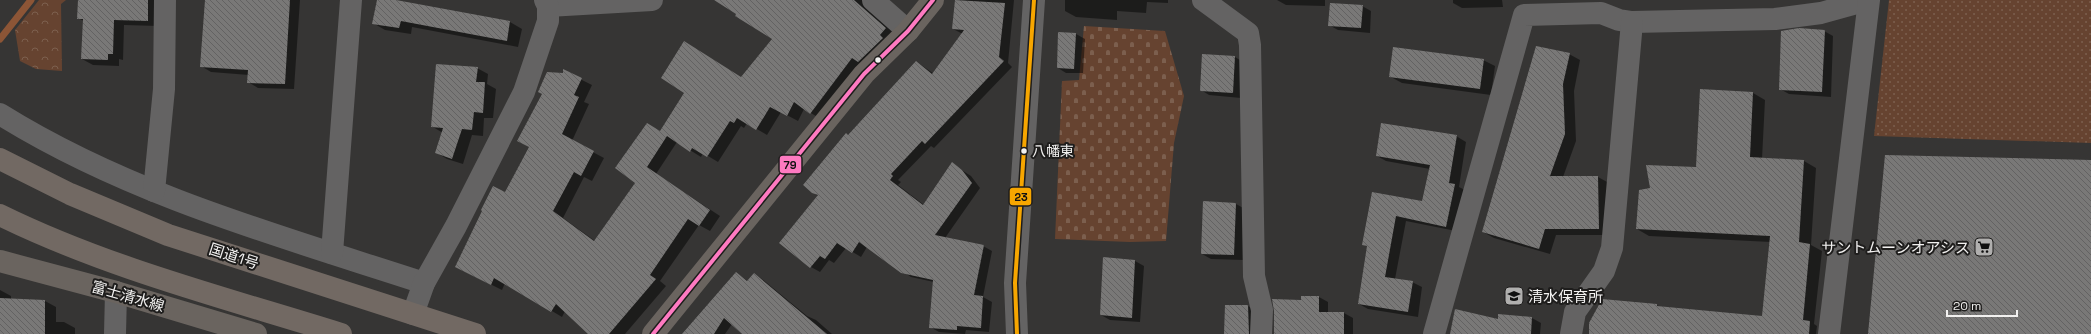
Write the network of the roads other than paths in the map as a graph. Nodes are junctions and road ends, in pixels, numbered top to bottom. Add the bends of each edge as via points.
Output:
1 (165, 0) edge
2 (351, 0) edge
3 (652, 0) edge
4 (873, 0) edge
5 (933, 0) edge
6 (1034, 0) edge
7 (1202, 0) edge
8 (1868, 0) edge
9 (546, 3) edge
10 (1601, 6) edge
11 (1632, 22) junction
12 (908, 31) junction
13 (0, 114) edge
14 (0, 159) edge
15 (154, 191) junction
16 (0, 215) edge
17 (332, 253) junction
18 (0, 261) edge
19 (424, 283) junction
20 (116, 292) junction
21 (412, 314) junction
22 (115, 334) edge
23 (256, 334) edge
24 (341, 334) edge
25 (475, 334) edge
26 (653, 334) edge
27 (1017, 334) edge
28 (1261, 334) edge
29 (1434, 334) edge
30 (1571, 334) edge
31 (1829, 334) edge

1 - 15 street via 164,89
2 - 17 street
3 - 9 street
4 - 12 street
5 - 12 main road
6 - 27 street via 1015,283
7 - 28 street via 1248,33 1254,276 1262,310
8 - 11 street via 1821,13 1775,19
8 - 31 street
9 - 19 street via 548,21 524,92
10 - 11 street via 1619,20
10 - 29 street via 1524,14
11 - 30 street via 1612,248 1604,271 1575,312
12 - 26 main road via 864,74
13 - 15 street via 72,154
14 - 21 highway, 国道1号 via 70,194 168,235
15 - 17 street via 219,217
16 - 24 highway via 115,264
17 - 19 street
18 - 20 main road, 富士清水線
19 - 21 street
20 - 22 street
20 - 23 main road, 富士清水線
21 - 25 highway, 国道1号

